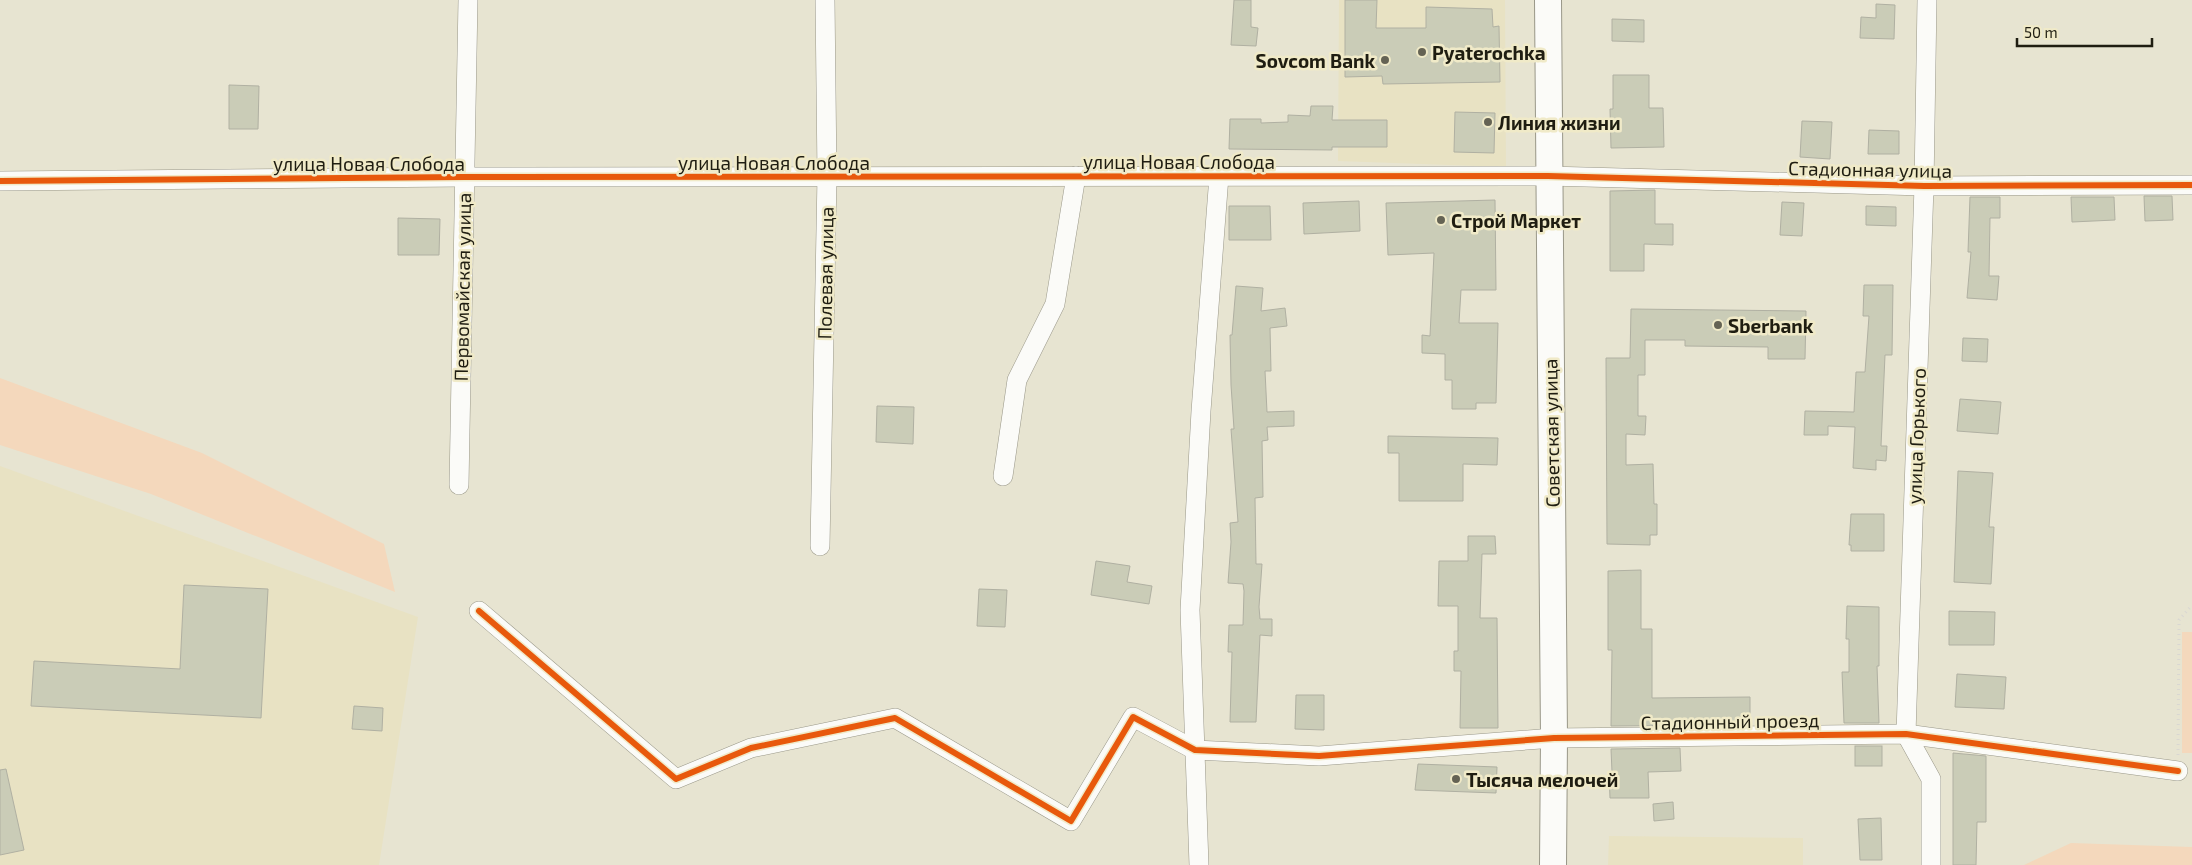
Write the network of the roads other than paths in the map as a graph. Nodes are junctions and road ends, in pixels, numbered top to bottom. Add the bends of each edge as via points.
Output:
1 (468, 0) edge
2 (825, 0) edge
3 (1548, 0) edge
4 (1927, 0) edge
5 (827, 176) junction
6 (1076, 176) junction
7 (1220, 176) junction
8 (1548, 176) junction
9 (464, 177) junction
10 (0, 181) edge
11 (2192, 185) edge
12 (1924, 186) junction
13 (1003, 476) dead end
14 (459, 485) dead end
15 (820, 546) dead end
16 (479, 611) dead end
17 (1906, 734) junction
18 (1554, 738) junction
19 (1195, 750) junction
20 (2178, 771) road end
21 (1199, 865) edge
22 (1553, 865) edge
23 (1931, 865) edge

1 - 9 street, Первомайская улица
2 - 5 street, Полевая улица
3 - 8 main road, Советская улица
4 - 12 street, улица Горького
5 - 6 street, улица Новая Слобода
5 - 9 street, улица Новая Слобода
5 - 15 street, Полевая улица
6 - 7 street, улица Новая Слобода
6 - 13 street via 1054,304 1016,380
7 - 8 street, улица Новая Слобода
7 - 19 street via 1201,411 1190,610
8 - 12 street, Стадионная улица
8 - 18 main road, Советская улица
9 - 10 street, улица Новая Слобода
9 - 14 street, Первомайская улица
11 - 12 street, Стадионная улица
12 - 17 street, улица Горького
16 - 19 street via 676,779 751,748 895,718 1071,821 1133,717
17 - 18 street, Стадионный проезд
17 - 20 street, Стадионный проезд
17 - 23 street via 1931,779
18 - 19 street, Стадионный проезд via 1319,756
18 - 22 main road, Советская улица
19 - 21 street

